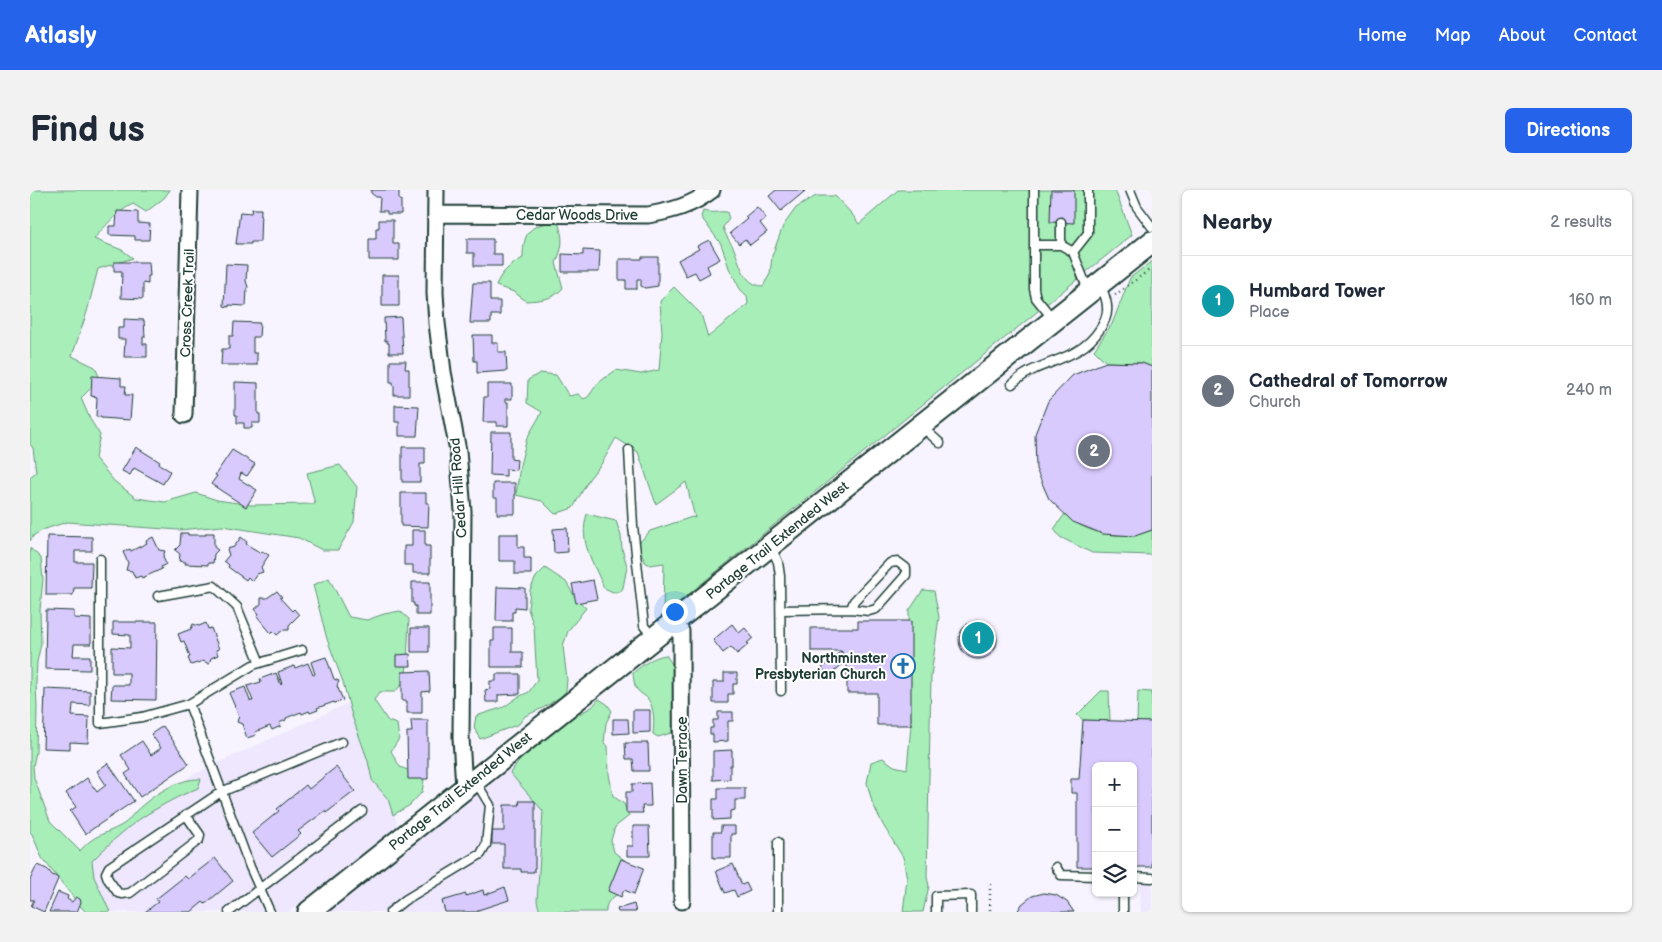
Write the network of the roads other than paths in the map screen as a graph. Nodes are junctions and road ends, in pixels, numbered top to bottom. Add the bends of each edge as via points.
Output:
1 (190, 190) edge
2 (436, 190) edge
3 (712, 190) edge
4 (1034, 190) edge
5 (1088, 190) edge
6 (1130, 190) edge
7 (436, 214) junction
8 (1061, 222) dead end
9 (1152, 228) edge
10 (1152, 242) edge
11 (1034, 245) junction
12 (1061, 245) junction
13 (1073, 252) junction
14 (1095, 288) junction
15 (1054, 320) junction
16 (1012, 384) dead end
17 (184, 415) dead end
18 (921, 425) junction
19 (940, 443) dead end
20 (629, 450) dead end
21 (770, 545) junction
22 (100, 559) dead end
23 (158, 596) dead end
24 (851, 609) junction
25 (781, 610) junction
26 (674, 622) junction
27 (654, 638) junction
28 (302, 650) dead end
29 (260, 663) junction
30 (781, 692) dead end
31 (189, 704) junction
32 (342, 742) dead end
33 (469, 784) junction
34 (221, 792) junction
35 (362, 811) dead end
36 (186, 815) junction
37 (778, 842) dead end
38 (1056, 867) dead end
39 (1092, 876) edge
40 (1137, 877) edge
41 (1152, 878) edge
42 (260, 888) junction
43 (1123, 897) edge
44 (682, 901) dead end
45 (230, 912) edge
46 (270, 912) edge
47 (309, 912) edge
48 (390, 912) edge
49 (778, 912) edge
50 (936, 912) edge
51 (971, 912) edge
52 (1123, 912) edge

1 - 17 street, Cross Creek Trail
2 - 7 street, Cedar Hill Road
3 - 7 street, Cedar Woods Drive via 678,209 648,215
4 - 11 lane
5 - 13 lane via 1088,234
6 - 9 lane
7 - 33 street, Cedar Hill Road via 437,323 458,452 463,511 461,738
8 - 12 lane
10 - 14 main road, Portage Trail Extended West
11 - 12 lane
11 - 15 lane via 1036,298
12 - 13 lane
13 - 14 lane
14 - 15 main road, Portage Trail Extended West
14 - 16 lane via 1108,310 1094,338 1077,352 1023,375
15 - 18 main road, Portage Trail Extended West
18 - 19 lane
18 - 21 main road, Portage Trail Extended West
20 - 27 lane via 644,626
21 - 25 lane via 778,562
21 - 26 main road, Portage Trail Extended West
22 - 31 lane via 100,723 142,717
23 - 29 lane via 214,586 236,607
24 - 24 lane via 876,609 906,575 906,568 898,562 890,563 854,601
24 - 25 lane
25 - 30 lane
26 - 27 main road, Portage Trail Extended West
26 - 44 street, Dawn Terrace via 681,631
27 - 33 main road, Portage Trail Extended West
28 - 29 lane
29 - 31 lane
31 - 34 lane
32 - 34 lane
33 - 47 main road, Portage Trail Extended West
33 - 48 lane via 490,805 486,846 481,854
34 - 36 lane
34 - 42 lane
35 - 42 lane
36 - 36 lane via 200,835 199,840 130,892 118,892 108,879 109,867
37 - 49 lane
38 - 39 lane via 1060,874
40 - 41 lane
42 - 45 lane
42 - 46 lane
43 - 52 lane
50 - 51 lane via 936,896 971,895

